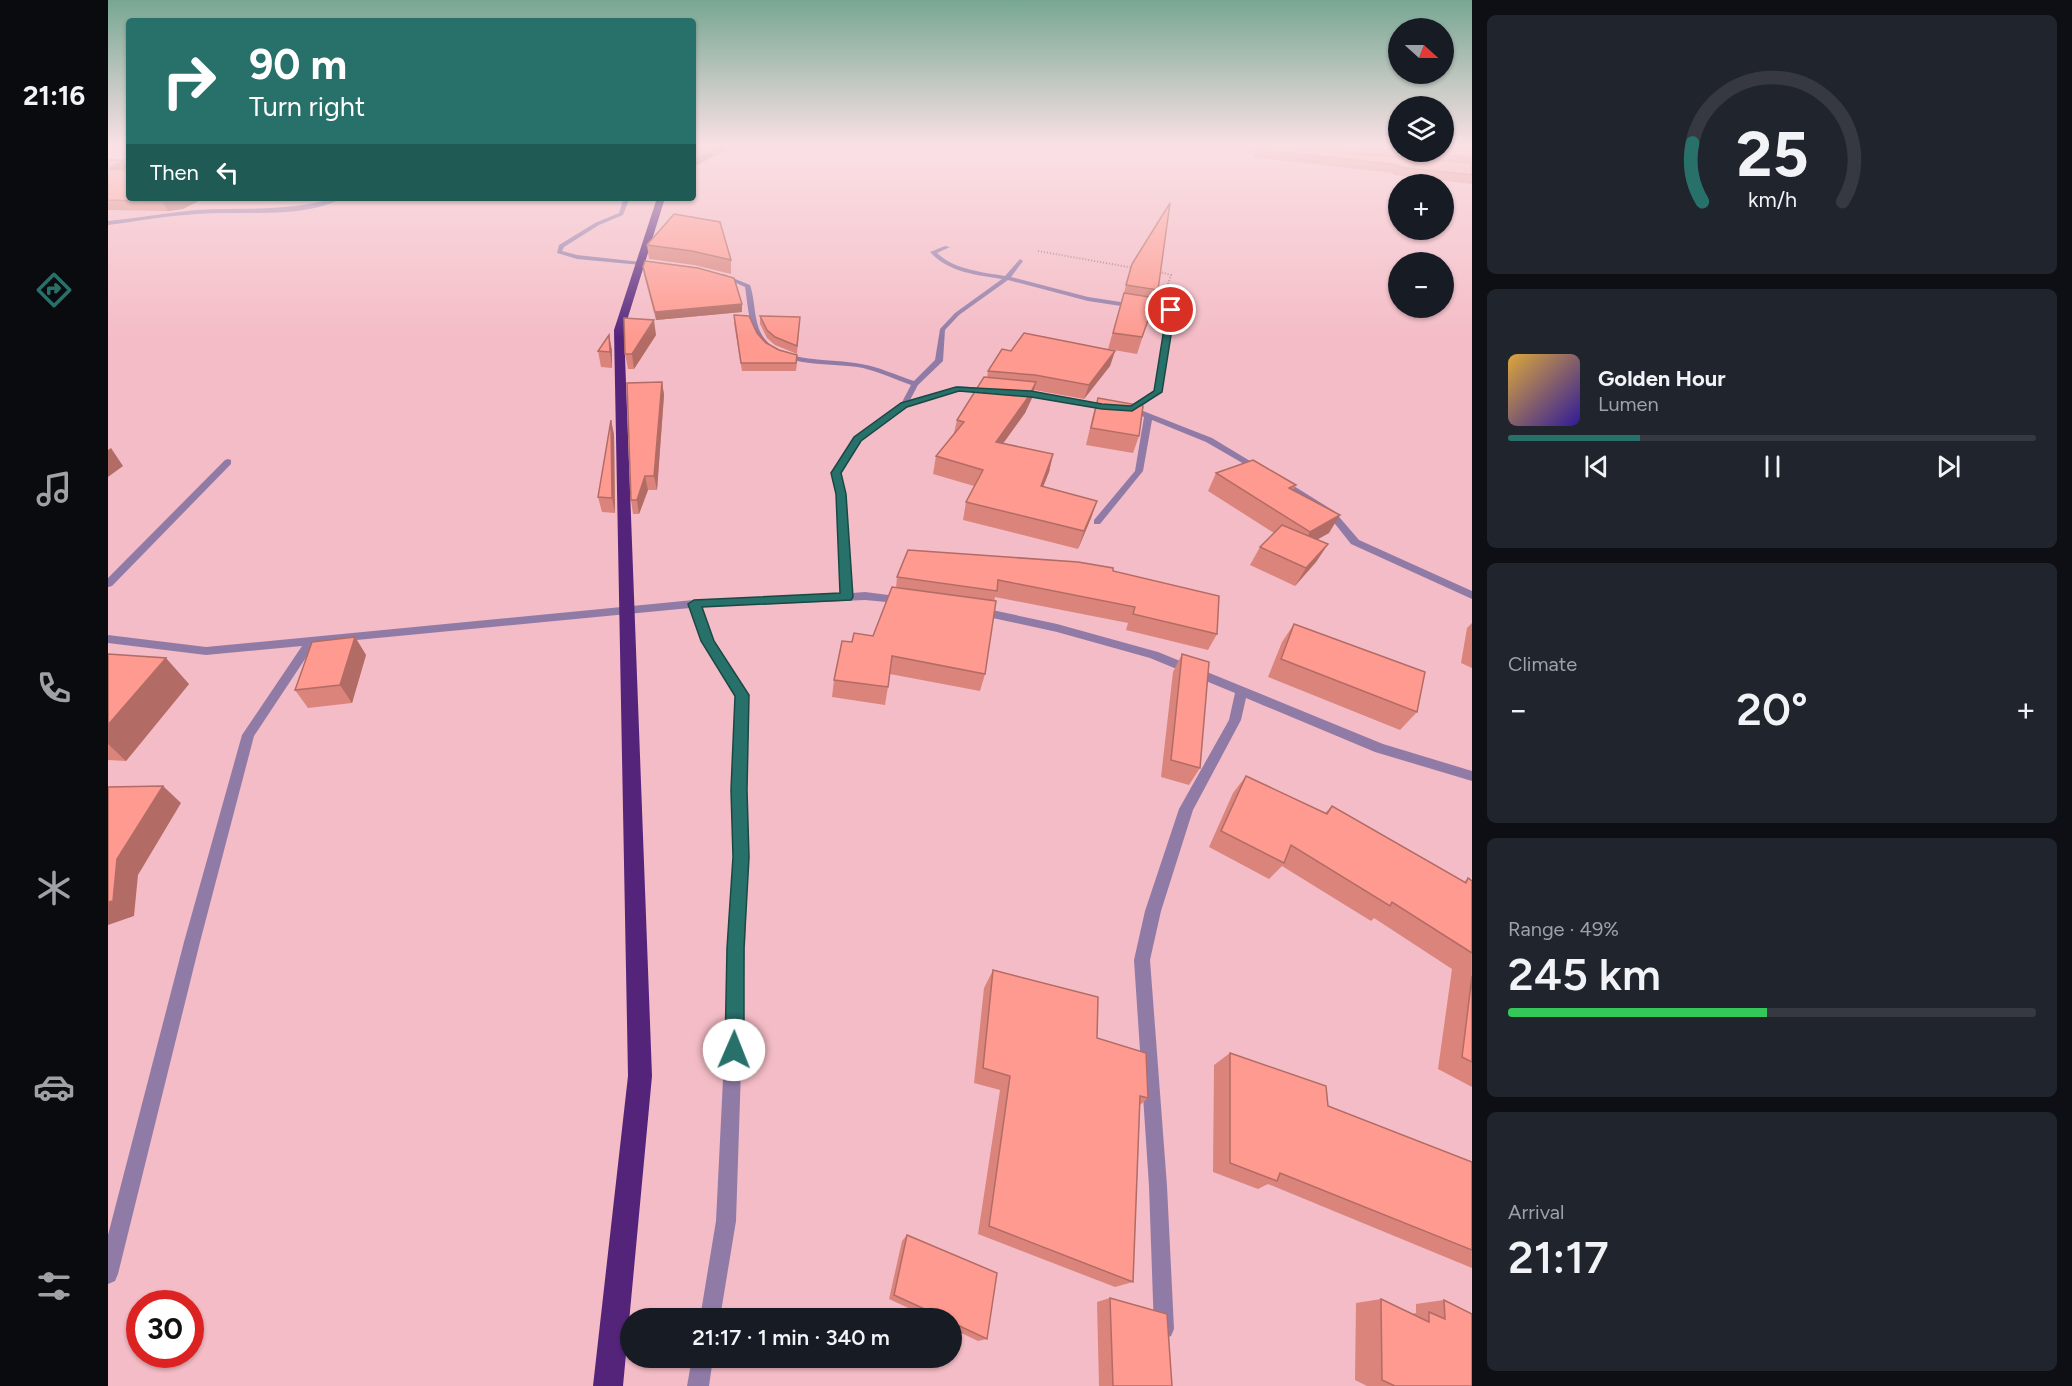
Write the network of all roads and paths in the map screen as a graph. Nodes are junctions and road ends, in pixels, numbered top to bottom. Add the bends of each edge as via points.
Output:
1 (303, 209) edge
2 (623, 209) edge
3 (658, 209) edge
4 (108, 223) edge
5 (947, 247) dead end
6 (1034, 249) dead end
7 (1020, 261) dead end
8 (654, 266) edge
9 (1133, 267) edge
10 (1157, 271) edge
11 (716, 274) edge
12 (1008, 278) junction
13 (1171, 310) junction
14 (915, 384) junction
15 (1000, 392) edge
16 (1010, 392) edge
17 (904, 405) junction
18 (1132, 409) junction
19 (1148, 417) junction
20 (228, 462) dead end
21 (1266, 473) edge
22 (1276, 478) edge
23 (1097, 522) edge
24 (108, 584) edge
25 (1472, 595) edge
26 (847, 597) junction
27 (919, 603) edge
28 (694, 604) junction
29 (962, 608) edge
30 (108, 639) edge
31 (311, 641) junction
32 (1242, 691) junction
33 (1472, 776) edge
34 (108, 1274) edge
35 (712, 1308) edge
36 (1166, 1345) edge
37 (701, 1368) edge
38 (608, 1386) edge
39 (698, 1386) edge

1 - 4 street via 194,212
2 - 8 street via 621,214 561,246 559,252
3 - 38 highway via 619,330 640,1076
5 - 12 street via 933,252 940,260 957,267
6 - 9 path
7 - 12 street
10 - 13 path via 1170,275 1164,297
11 - 14 street via 748,286 755,327 775,352 863,366
12 - 13 street via 1043,290
12 - 14 street via 957,314 942,330 939,361
13 - 18 street via 1158,392
14 - 17 street
15 - 17 street via 959,388
16 - 18 street
17 - 26 street via 857,439 836,473 841,494
18 - 19 street
19 - 21 street via 1209,440
19 - 23 street via 1139,471
20 - 24 street
22 - 25 street via 1331,513 1355,542
26 - 27 street
26 - 28 street
28 - 31 street
28 - 35 street via 708,641 742,695 741,857 726,1221
29 - 32 street via 1057,628 1154,655
30 - 31 street via 206,651
31 - 34 street via 248,735
32 - 33 street via 1380,748
32 - 36 street via 1235,720 1186,809 1153,911 1142,960
37 - 39 street

